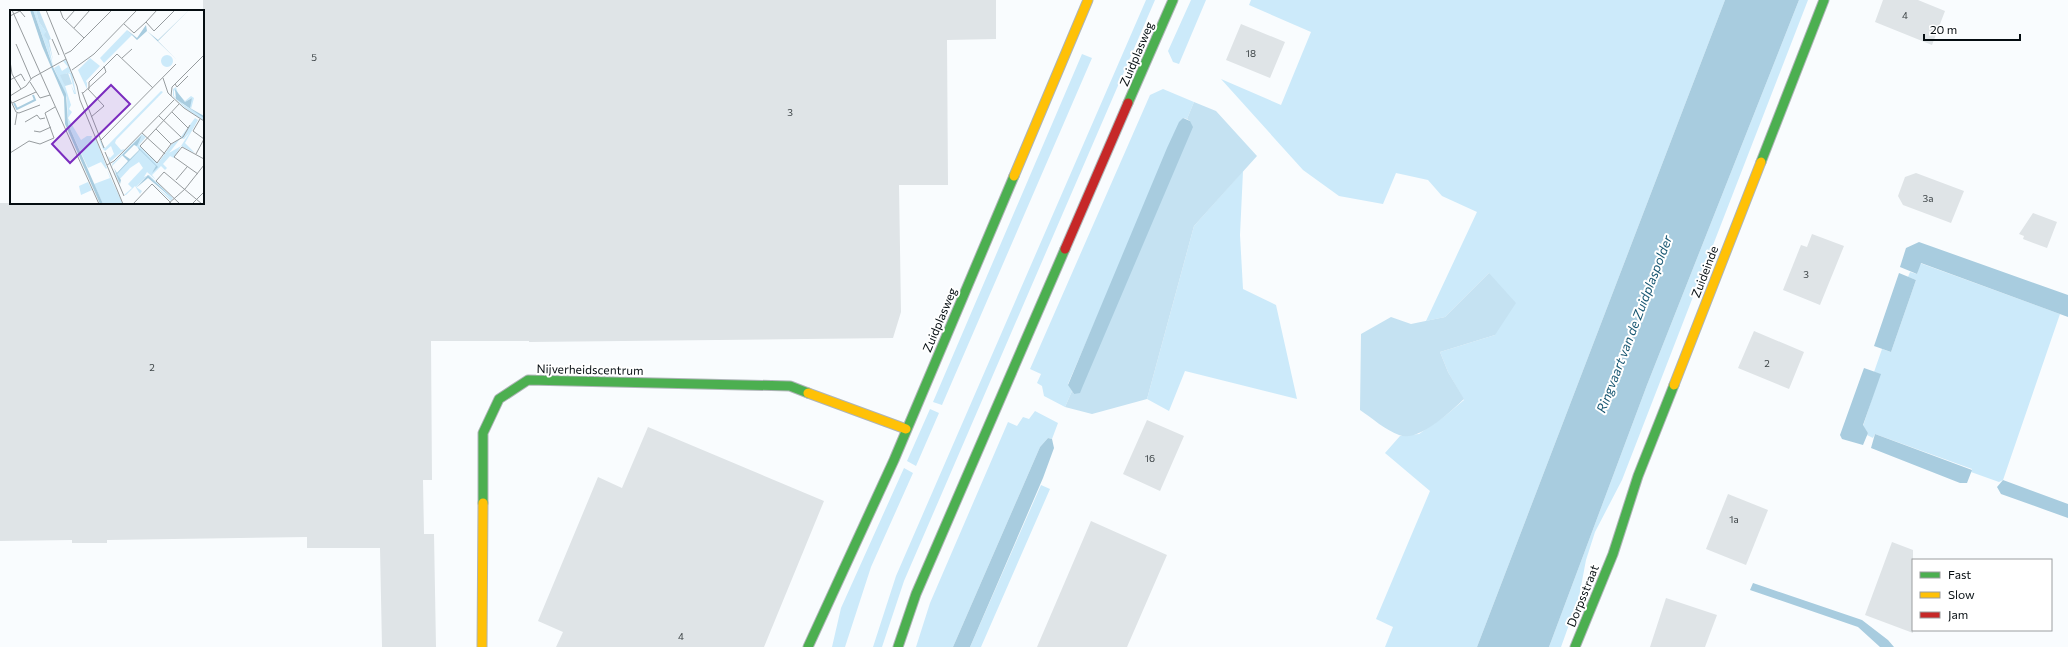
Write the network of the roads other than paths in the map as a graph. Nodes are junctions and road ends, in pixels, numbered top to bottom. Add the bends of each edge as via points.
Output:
1 (1088, 0) edge
2 (1173, 0) edge
3 (1824, 0) edge
4 (906, 429) junction
5 (1613, 554) joint
6 (482, 647) edge
7 (808, 647) edge
8 (898, 647) edge
9 (1576, 647) edge

1 - 4 street, Zuidplasweg
2 - 8 street, Zuidplasweg via 916,594
3 - 5 street, Zuideinde via 1638,476
4 - 6 street, Nijverheidscentrum via 790,386 528,380 499,399 483,433
4 - 7 street, Zuidplasweg
5 - 9 street, Dorpsstraat

